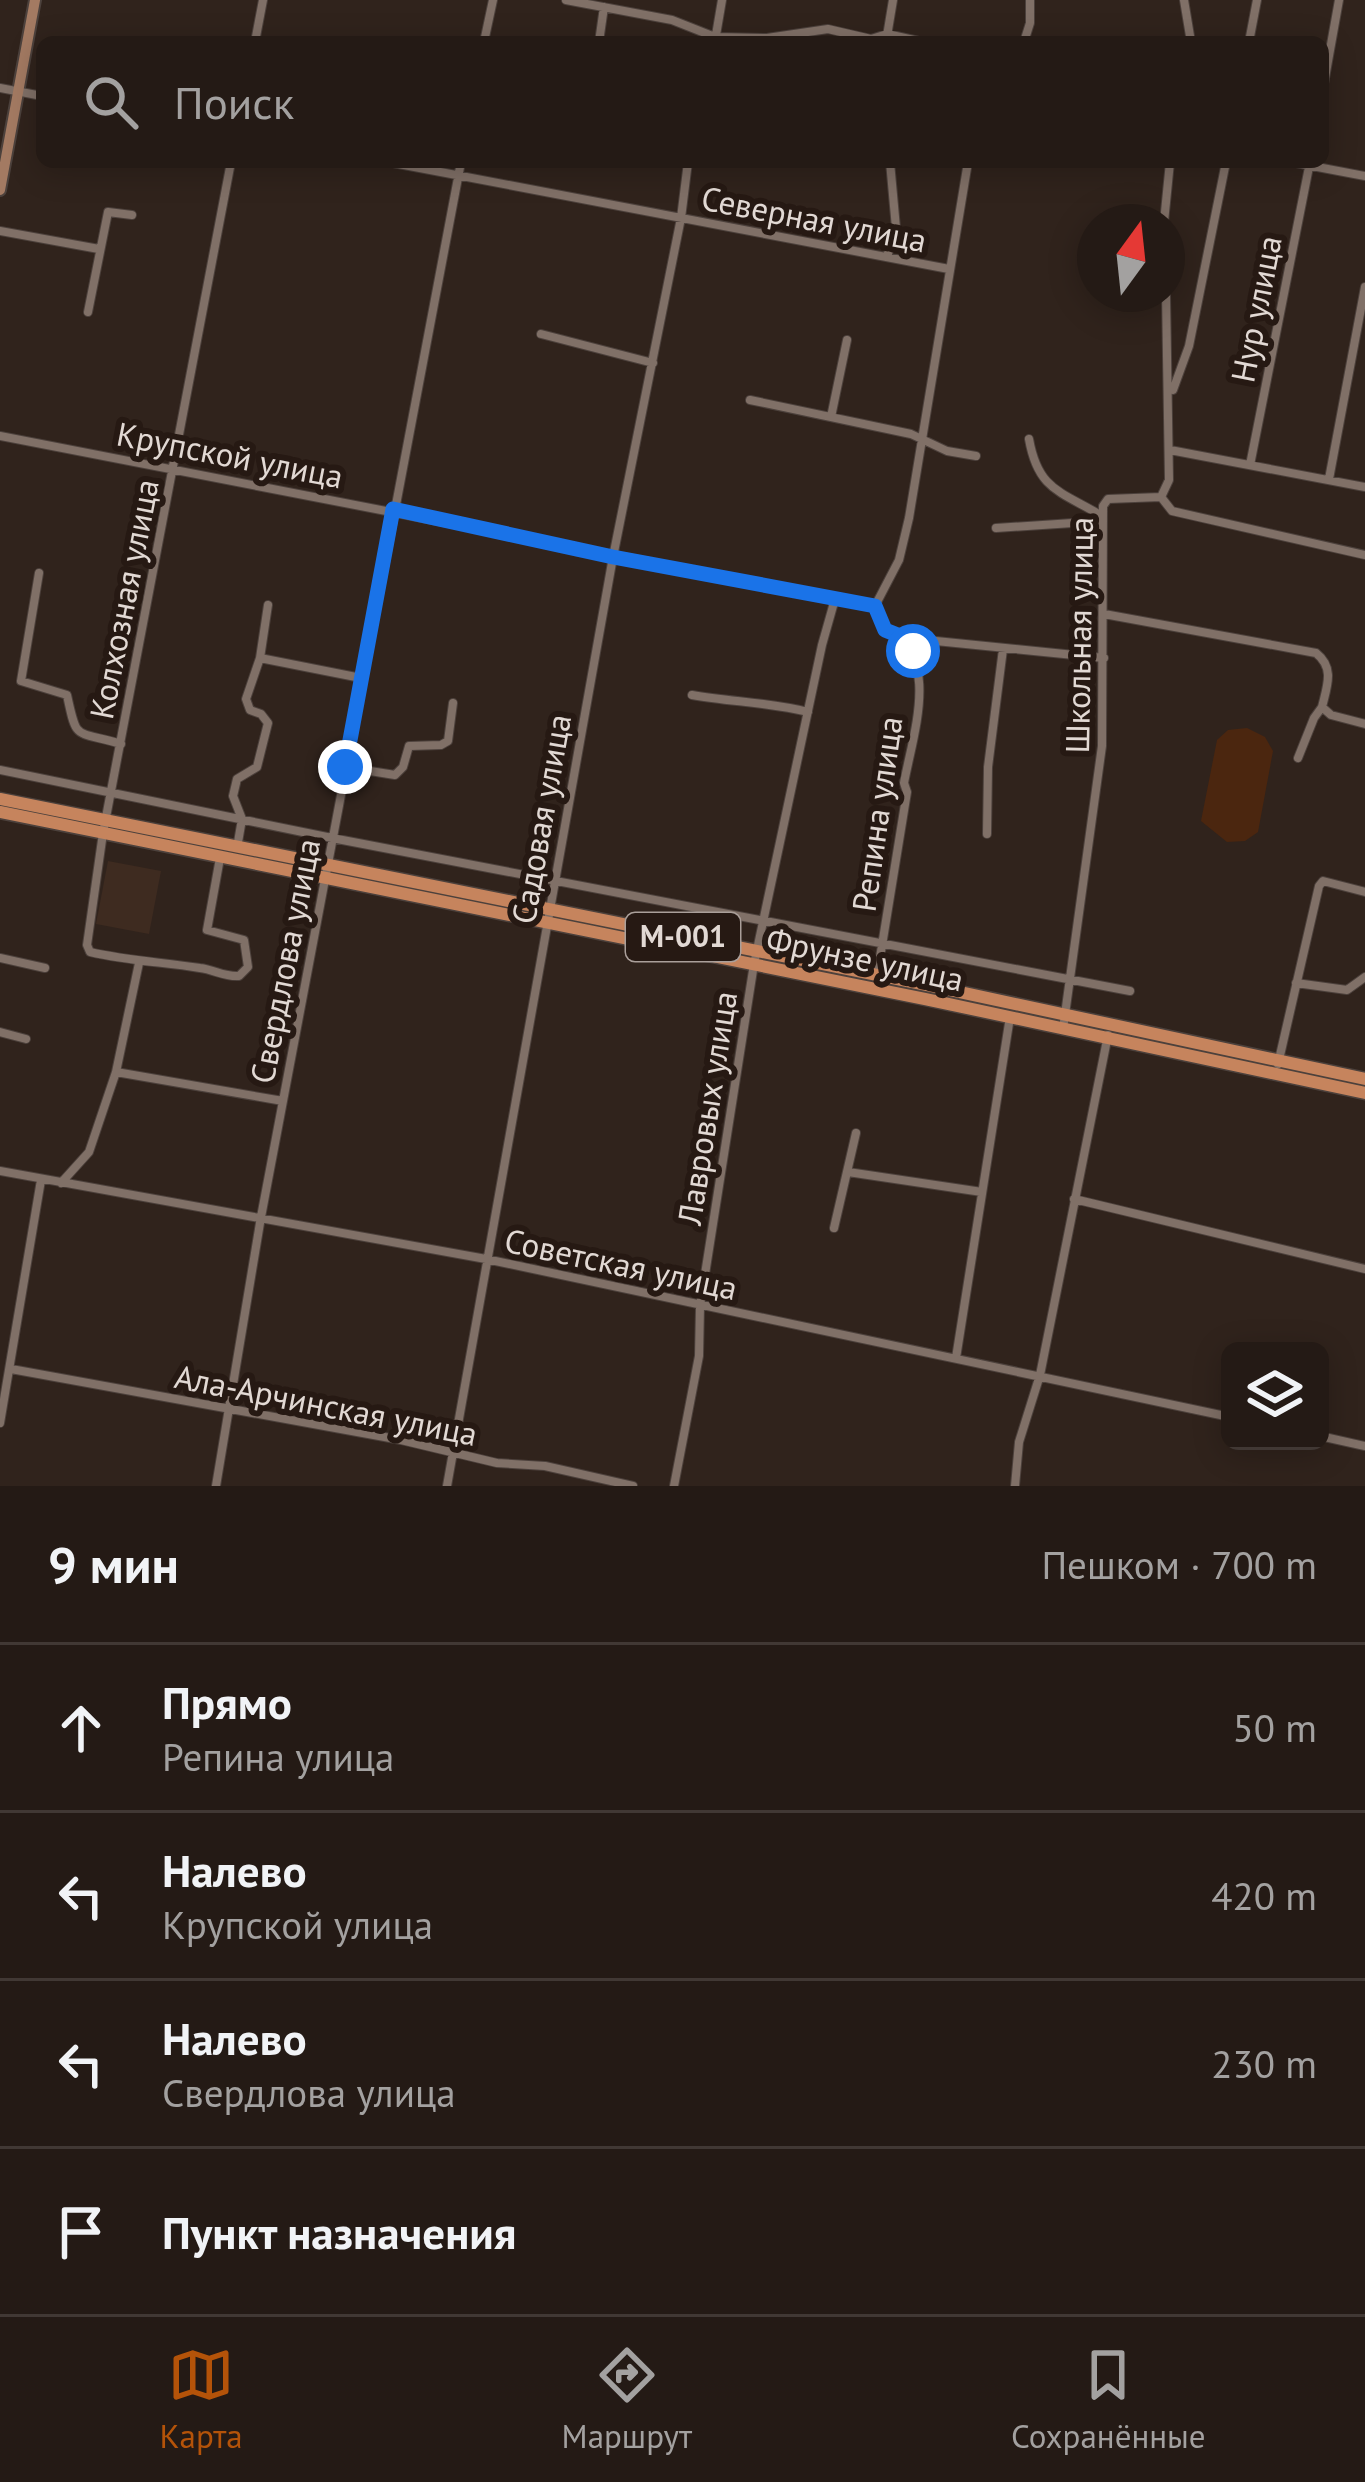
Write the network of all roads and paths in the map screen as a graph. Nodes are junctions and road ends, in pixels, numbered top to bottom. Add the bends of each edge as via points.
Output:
1 (35, 0) edge
2 (263, 0) edge
3 (493, 0) edge
4 (566, 0) edge
5 (722, 0) edge
6 (893, 0) edge
7 (1030, 0) edge
8 (1184, 0) edge
9 (1257, 0) edge
10 (1339, 0) edge
11 (604, 7) junction
12 (256, 36) edge
13 (485, 36) edge
14 (600, 36) edge
15 (706, 36) edge
16 (716, 36) edge
17 (780, 36) edge
18 (858, 36) edge
19 (887, 36) edge
20 (1026, 36) edge
21 (1190, 36) edge
22 (1250, 36) edge
23 (1329, 56) edge
24 (0, 88) edge
25 (18, 91) junction
26 (36, 95) edge
27 (230, 168) edge
28 (418, 168) edge
29 (459, 168) edge
30 (687, 168) edge
31 (891, 168) edge
32 (967, 168) edge
33 (1169, 168) edge
34 (1225, 168) edge
35 (1308, 168) edge
36 (1328, 168) edge
37 (458, 176) junction
38 (1365, 176) edge
39 (0, 190) edge
40 (1166, 204) edge
41 (132, 215) dead end
42 (681, 218) junction
43 (0, 232) edge
44 (100, 249) junction
45 (887, 257) junction
46 (949, 269) junction
47 (1365, 286) edge
48 (88, 312) dead end
49 (1167, 312) edge
50 (541, 334) dead end
51 (847, 340) dead end
52 (652, 363) junction
53 (1171, 397) junction
54 (750, 400) dead end
55 (831, 417) junction
56 (0, 436) edge
57 (1029, 439) dead end
58 (922, 442) junction
59 (1170, 450) junction
60 (976, 456) dead end
61 (1250, 465) junction
62 (173, 469) junction
63 (1328, 479) junction
64 (1365, 487) edge
65 (1161, 497) junction
66 (393, 509) junction
67 (1103, 519) junction
68 (996, 527) dead end
69 (1365, 555) edge
70 (613, 557) junction
71 (38, 573) dead end
72 (835, 599) junction
73 (268, 605) dead end
74 (875, 606) junction
75 (1104, 614) junction
76 (905, 638) junction
77 (1003, 649) junction
78 (260, 658) junction
79 (1104, 658) junction
80 (361, 677) junction
81 (692, 694) dead end
82 (453, 703) dead end
83 (1322, 707) junction
84 (809, 712) junction
85 (1365, 724) edge
86 (121, 744) junction
87 (1298, 758) dead end
88 (345, 767) junction
89 (0, 770) edge
90 (111, 790) junction
91 (0, 799) edge
92 (0, 812) edge
93 (242, 819) junction
94 (104, 827) junction
95 (986, 834) dead end
96 (332, 838) junction
97 (230, 856) junction
98 (326, 873) junction
99 (554, 880) junction
100 (1365, 892) edge
101 (547, 916) junction
102 (764, 921) junction
103 (883, 942) junction
104 (0, 958) edge
105 (755, 958) junction
106 (139, 964) junction
107 (45, 968) dead end
108 (877, 976) junction
109 (1365, 977) edge
110 (1072, 980) junction
111 (1296, 983) junction
112 (1130, 991) dead end
113 (1010, 1018) junction
114 (1065, 1022) junction
115 (0, 1032) edge
116 (1108, 1032) junction
117 (26, 1039) dead end
118 (1278, 1067) junction
119 (116, 1072) junction
120 (1365, 1079) edge
121 (1365, 1093) edge
122 (283, 1101) junction
123 (856, 1133) dead end
124 (0, 1171) edge
125 (848, 1172) junction
126 (40, 1180) junction
127 (61, 1183) junction
128 (982, 1192) junction
129 (1074, 1199) junction
130 (261, 1217) junction
131 (835, 1228) dead end
132 (486, 1259) junction
133 (1365, 1269) edge
134 (700, 1306) junction
135 (956, 1358) junction
136 (11, 1369) junction
137 (1040, 1375) junction
138 (226, 1411) junction
139 (1221, 1415) edge
140 (0, 1423) edge
141 (1329, 1438) edge
142 (1365, 1446) edge
143 (452, 1451) junction
144 (215, 1486) edge
145 (447, 1486) edge
146 (632, 1486) edge
147 (674, 1486) edge
148 (1015, 1486) edge

1 - 25 street
2 - 12 street
3 - 13 street
4 - 11 street
5 - 16 street
6 - 19 street
7 - 20 street
8 - 21 street
9 - 22 street
10 - 23 street
11 - 14 street
11 - 15 street via 672,20
17 - 18 street via 828,29
24 - 25 street
25 - 26 street
25 - 39 street
27 - 62 street, Колхозная улица
28 - 37 street, Северная улица
29 - 37 street, Свердлова улица
30 - 42 street, Садовая улица
31 - 45 street via 896,228
32 - 46 street
33 - 40 street
34 - 53 street
35 - 61 street, Нур улица
36 - 38 street
37 - 42 street, Северная улица
37 - 66 street, Свердлова улица
41 - 44 street via 108,212
42 - 45 street, Северная улица
42 - 52 street, Садовая улица
43 - 44 street
44 - 48 street
45 - 46 street, Северная улица
46 - 58 street
47 - 63 street
49 - 53 street
50 - 52 street
51 - 55 street
52 - 70 street, Садовая улица
53 - 59 street
54 - 55 street
55 - 58 street
56 - 62 street, Крупской улица
57 - 67 street via 1043,479
58 - 60 street
58 - 74 street via 899,560
59 - 61 street
59 - 65 street
61 - 63 street
62 - 66 street, Крупской улица
62 - 86 street, Колхозная улица
63 - 64 street
65 - 67 street, Школьная улица via 1108,499
65 - 69 street via 1172,512
66 - 70 street, Крупской улица
66 - 80 street, Свердлова улица
67 - 68 street
67 - 75 street, Школьная улица
70 - 72 street, Крупской улица
70 - 99 street, Садовая улица
71 - 86 street via 21,680 67,695 77,731
72 - 74 street, Крупской улица
72 - 84 street, Лавровых улица
73 - 78 street
74 - 76 street via 885,630
75 - 79 street, Школьная улица
75 - 83 street via 1316,653 1330,670
76 - 77 street
76 - 103 street, Репина улица via 918,664 918,696
77 - 79 street
77 - 95 street
78 - 80 street
78 - 93 street via 247,705 268,724 257,767 237,779 233,796
79 - 110 street, Школьная улица via 1102,746
80 - 88 street, Свердлова улица
81 - 84 street
82 - 88 street via 448,741 409,746 395,775
83 - 85 street
83 - 87 street
84 - 102 street, Лавровых улица
86 - 90 street, Колхозная улица
88 - 96 street, Свердлова улица
89 - 90 street
90 - 93 street
90 - 94 street, Колхозная улица
91 - 94 main road, Фрунзе улица / M-001
92 - 94 main road, Фрунзе улица / M-001
93 - 96 street
93 - 97 street
94 - 97 main road, Фрунзе улица / M-001
94 - 106 street, Колхозная улица via 87,945
96 - 98 street, Свердлова улица
96 - 99 street
97 - 98 main road, Фрунзе улица / M-001
97 - 106 street via 207,930 244,940 248,967 226,977
98 - 101 main road, Фрунзе улица / M-001
98 - 122 street, Свердлова улица
99 - 101 street, Садовая улица
99 - 102 street
100 - 111 street via 1319,886
101 - 105 main road, Фрунзе улица / M-001
101 - 132 street, Садовая улица
102 - 103 street
102 - 105 street, Лавровых улица
103 - 108 street, Репина улица
103 - 110 street
104 - 107 street
105 - 108 main road, Фрунзе улица / M-001
105 - 113 main road, Фрунзе улица / M-001
105 - 134 street, Лавровых улица
106 - 119 street
108 - 114 main road, Фрунзе улица / M-001
109 - 111 street via 1347,990
110 - 112 street
110 - 114 street, Школьная улица
111 - 118 street
113 - 114 main road, Фрунзе улица / M-001
113 - 128 street
114 - 116 main road, Фрунзе улица / M-001
115 - 117 street
116 - 118 main road, Фрунзе улица / M-001
116 - 129 street
118 - 120 main road, Фрунзе улица / M-001
118 - 121 main road, Фрунзе улица / M-001
119 - 122 street
119 - 127 street via 89,1152
122 - 130 street, Свердлова улица
123 - 125 street
124 - 126 street, Советская улица
125 - 128 street
125 - 131 street
126 - 127 street, Советская улица
126 - 136 street
127 - 130 street, Советская улица
128 - 135 street
129 - 133 street
129 - 137 street
130 - 132 street, Советская улица
130 - 138 street, Свердлова улица
132 - 134 street, Советская улица
132 - 143 street, Садовая улица
134 - 135 street, Советская улица
134 - 147 street, Лавровых улица via 699,1357
135 - 137 street, Советская улица
136 - 138 street, Ала-Арчинская улица
136 - 140 street
137 - 139 street, Советская улица
137 - 148 street
138 - 143 street, Ала-Арчинская улица
138 - 144 street, Свердлова улица
141 - 142 street
143 - 145 street, Садовая улица
143 - 146 street, Ала-Арчинская улица

